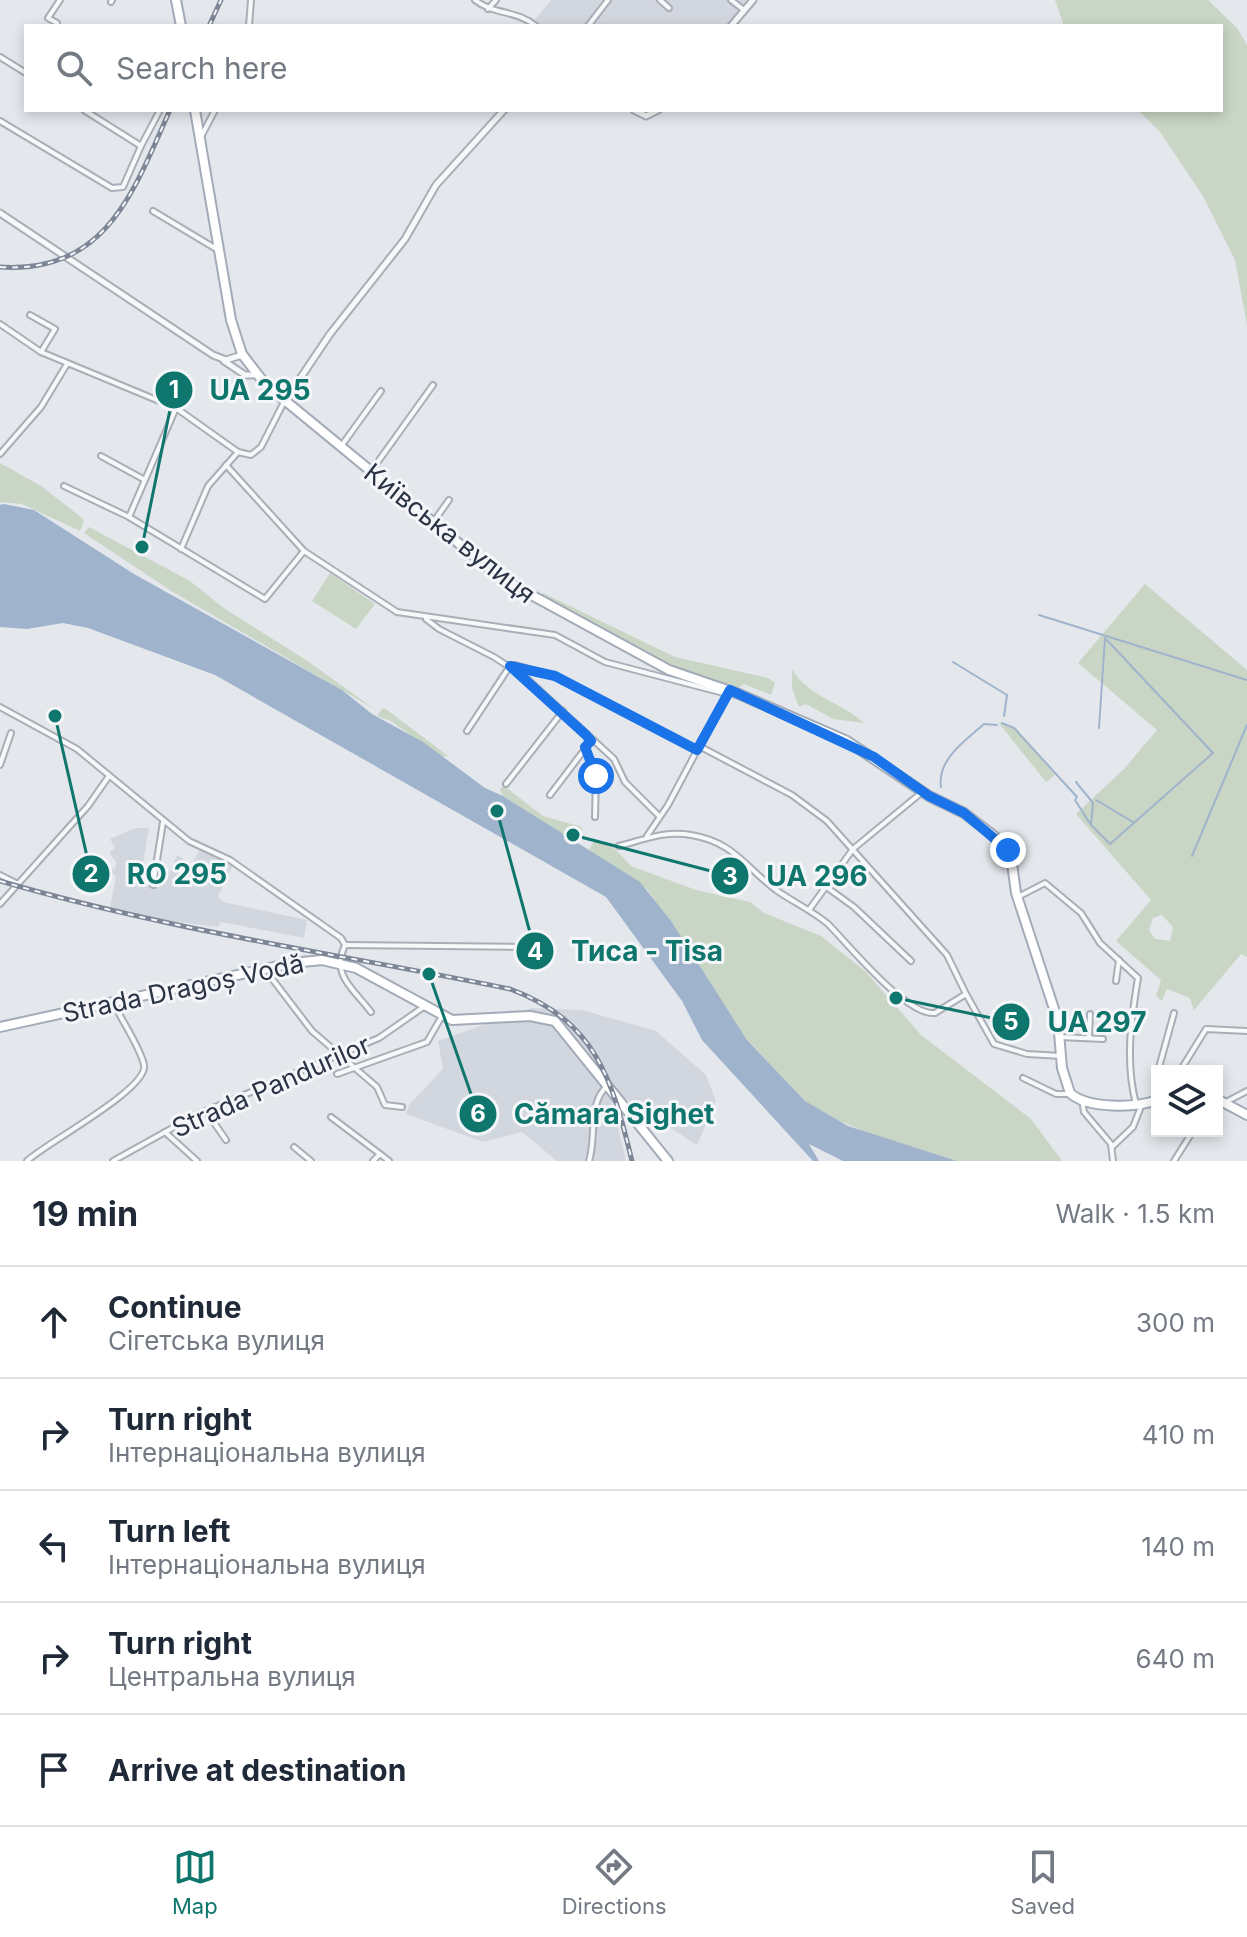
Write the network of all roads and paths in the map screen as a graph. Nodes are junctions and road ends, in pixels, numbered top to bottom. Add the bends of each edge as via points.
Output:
1 (60, 0) edge
2 (176, 0) edge
3 (251, 0) edge
4 (475, 0) edge
5 (496, 0) edge
6 (608, 0) edge
7 (660, 0) edge
8 (731, 0) edge
9 (753, 0) edge
10 (669, 8) dead end
11 (488, 9) junction
12 (744, 10) junction
13 (57, 23) dead end
14 (181, 24) edge
15 (249, 24) edge
16 (534, 24) edge
17 (590, 24) edge
18 (733, 24) edge
19 (0, 57) edge
20 (24, 72) edge
21 (87, 112) edge
22 (159, 112) edge
23 (195, 112) edge
24 (214, 112) edge
25 (502, 112) edge
26 (0, 121) edge
27 (200, 139) junction
28 (141, 146) junction
29 (153, 211) dead end
30 (0, 213) edge
31 (218, 250) junction
32 (30, 315) dead end
33 (0, 324) edge
34 (41, 352) junction
35 (242, 354) junction
36 (220, 358) junction
37 (67, 364) junction
38 (257, 375) junction
39 (433, 385) dead end
40 (381, 391) dead end
41 (284, 402) junction
42 (176, 408) junction
43 (340, 447) junction
44 (238, 452) junction
45 (0, 454) edge
46 (101, 456) dead end
47 (226, 465) junction
48 (371, 472) junction
49 (145, 480) junction
50 (64, 486) dead end
51 (449, 500) dead end
52 (129, 517) junction
53 (433, 523) junction
54 (181, 549) junction
55 (304, 551) junction
56 (426, 619) junction
57 (510, 666) junction
58 (728, 692) junction
59 (0, 707) edge
60 (563, 711) junction
61 (467, 731) dead end
62 (11, 733) dead end
63 (591, 741) junction
64 (585, 747) junction
65 (698, 748) junction
66 (0, 765) edge
67 (109, 776) junction
68 (506, 784) dead end
69 (922, 791) junction
70 (550, 795) dead end
71 (659, 816) junction
72 (595, 817) dead end
73 (163, 822) junction
74 (647, 836) junction
75 (619, 846) dead end
76 (853, 849) junction
77 (0, 875) edge
78 (18, 884) junction
79 (153, 885) dead end
80 (825, 886) junction
81 (1017, 898) junction
82 (0, 904) edge
83 (808, 910) junction
84 (345, 945) junction
85 (528, 947) dead end
86 (1119, 960) junction
87 (911, 961) dead end
88 (337, 962) junction
89 (270, 969) junction
90 (1116, 981) dead end
91 (966, 994) junction
92 (113, 1002) junction
93 (425, 1006) junction
94 (371, 1012) dead end
95 (1174, 1013) dead end
96 (1090, 1014) dead end
97 (442, 1016) junction
98 (0, 1027) edge
99 (1247, 1031) edge
100 (1060, 1037) junction
101 (1089, 1037) junction
102 (1103, 1039) dead end
103 (339, 1056) junction
104 (1061, 1056) junction
105 (1160, 1065) edge
106 (1184, 1065) edge
107 (353, 1067) junction
108 (337, 1074) dead end
109 (1023, 1078) dead end
110 (608, 1085) junction
111 (1247, 1091) edge
112 (1071, 1094) junction
113 (1082, 1100) junction
114 (1223, 1100) edge
115 (1151, 1101) edge
116 (1223, 1103) edge
117 (1139, 1104) junction
118 (402, 1107) dead end
119 (206, 1111) junction
120 (1247, 1115) edge
121 (331, 1117) dead end
122 (165, 1132) junction
123 (1189, 1137) edge
124 (226, 1140) dead end
125 (294, 1147) dead end
126 (1112, 1147) junction
127 (380, 1154) junction
128 (27, 1161) edge
129 (113, 1161) edge
130 (197, 1161) edge
131 (311, 1161) edge
132 (373, 1161) edge
133 (389, 1161) edge
134 (589, 1161) edge
135 (668, 1161) edge
136 (1113, 1161) edge
137 (1174, 1161) edge

1 - 13 street via 48,18
2 - 14 main road
3 - 15 street
4 - 11 street
5 - 11 street
6 - 17 street
7 - 10 street
8 - 12 street
9 - 12 street
11 - 16 street via 524,15
12 - 18 street
19 - 20 street
21 - 28 street
22 - 28 street
23 - 27 main road, Київська вулиця
24 - 27 street
25 - 41 street via 436,185 405,239
26 - 28 street via 112,188 123,187
27 - 31 main road, Київська вулиця
29 - 31 street
30 - 36 street
31 - 35 main road, Київська вулиця
32 - 34 street via 55,329
33 - 34 street
34 - 37 street
35 - 36 street
35 - 38 main road, Київська вулиця
36 - 38 street via 245,375
37 - 42 street
37 - 45 street via 41,407
38 - 41 main road, Київська вулиця
39 - 48 street
40 - 43 street
41 - 43 main road, Київська вулиця
41 - 44 street via 261,447 251,455
42 - 44 street
42 - 49 street
43 - 48 main road, Київська вулиця
44 - 47 street
46 - 49 street
47 - 54 street via 208,486
47 - 55 street
48 - 53 main road, Київська вулиця
49 - 52 street
50 - 52 street
51 - 53 street
52 - 54 street
53 - 58 main road, Київська вулиця via 536,601 669,670
54 - 55 street via 265,599
55 - 56 street via 389,608
56 - 57 street
56 - 58 street via 555,635 605,662
57 - 60 street
57 - 61 street
57 - 65 street via 555,676
58 - 65 street
58 - 69 main road, Київська вулиця via 847,741
59 - 67 street via 77,749
60 - 63 street
60 - 68 street
62 - 66 street
63 - 64 street
63 - 71 street via 614,759 625,782
64 - 70 street
64 - 72 street via 596,776
65 - 71 street
65 - 76 street via 810,806
67 - 73 street
67 - 78 street
69 - 76 street
69 - 81 main road, Київська вулиця via 964,813 1004,845 1011,856
71 - 74 street
73 - 79 street
73 - 84 street via 195,845 230,860
74 - 75 street
74 - 83 street via 690,834 733,849 761,879
76 - 80 street
76 - 91 street via 947,955
77 - 78 street
78 - 82 street
80 - 83 street
80 - 87 street
81 - 86 street via 1045,883 1081,913 1100,943
81 - 100 main road, Київська вулиця
83 - 91 street via 898,995 925,1013 935,1013
84 - 85 street
84 - 88 street
86 - 90 street
86 - 117 street via 1138,978 1129,1079
88 - 89 main road, Strada Dragoș Vodă via 314,960
88 - 93 main road, Strada Dragoș Vodă
88 - 94 street
89 - 92 main road, Strada Dragoș Vodă
89 - 103 street via 312,1031
91 - 104 street via 994,1044 1027,1054
92 - 98 main road, Strada Dragoș Vodă
92 - 128 street via 144,1064 142,1075 93,1118
93 - 97 main road, Strada Dragoș Vodă
93 - 103 street, Strada Pandurilor via 379,1038
95 - 105 street
96 - 101 street
97 - 107 street via 427,1042
97 - 110 main road, Strada Dragoș Vodă via 465,1021 549,1019 565,1030
99 - 106 street via 1206,1029
100 - 101 street
100 - 104 main road, Київська вулиця
101 - 102 street
103 - 107 street
103 - 119 street, Strada Pandurilor
104 - 112 main road, Київська вулиця
107 - 108 street
107 - 118 street via 377,1087 385,1105
109 - 112 street via 1056,1094
110 - 134 street via 596,1099
110 - 135 main road, Strada Dragoș Vodă
111 - 114 street
112 - 113 main road
113 - 117 main road
113 - 126 street via 1084,1112
115 - 117 main road
116 - 120 main road
117 - 126 street via 1133,1127
119 - 122 street, Strada Pandurilor
119 - 124 street
121 - 127 street
122 - 129 street, Strada Pandurilor
122 - 130 street
123 - 137 street
125 - 131 street
126 - 136 street
127 - 132 street
127 - 133 street

